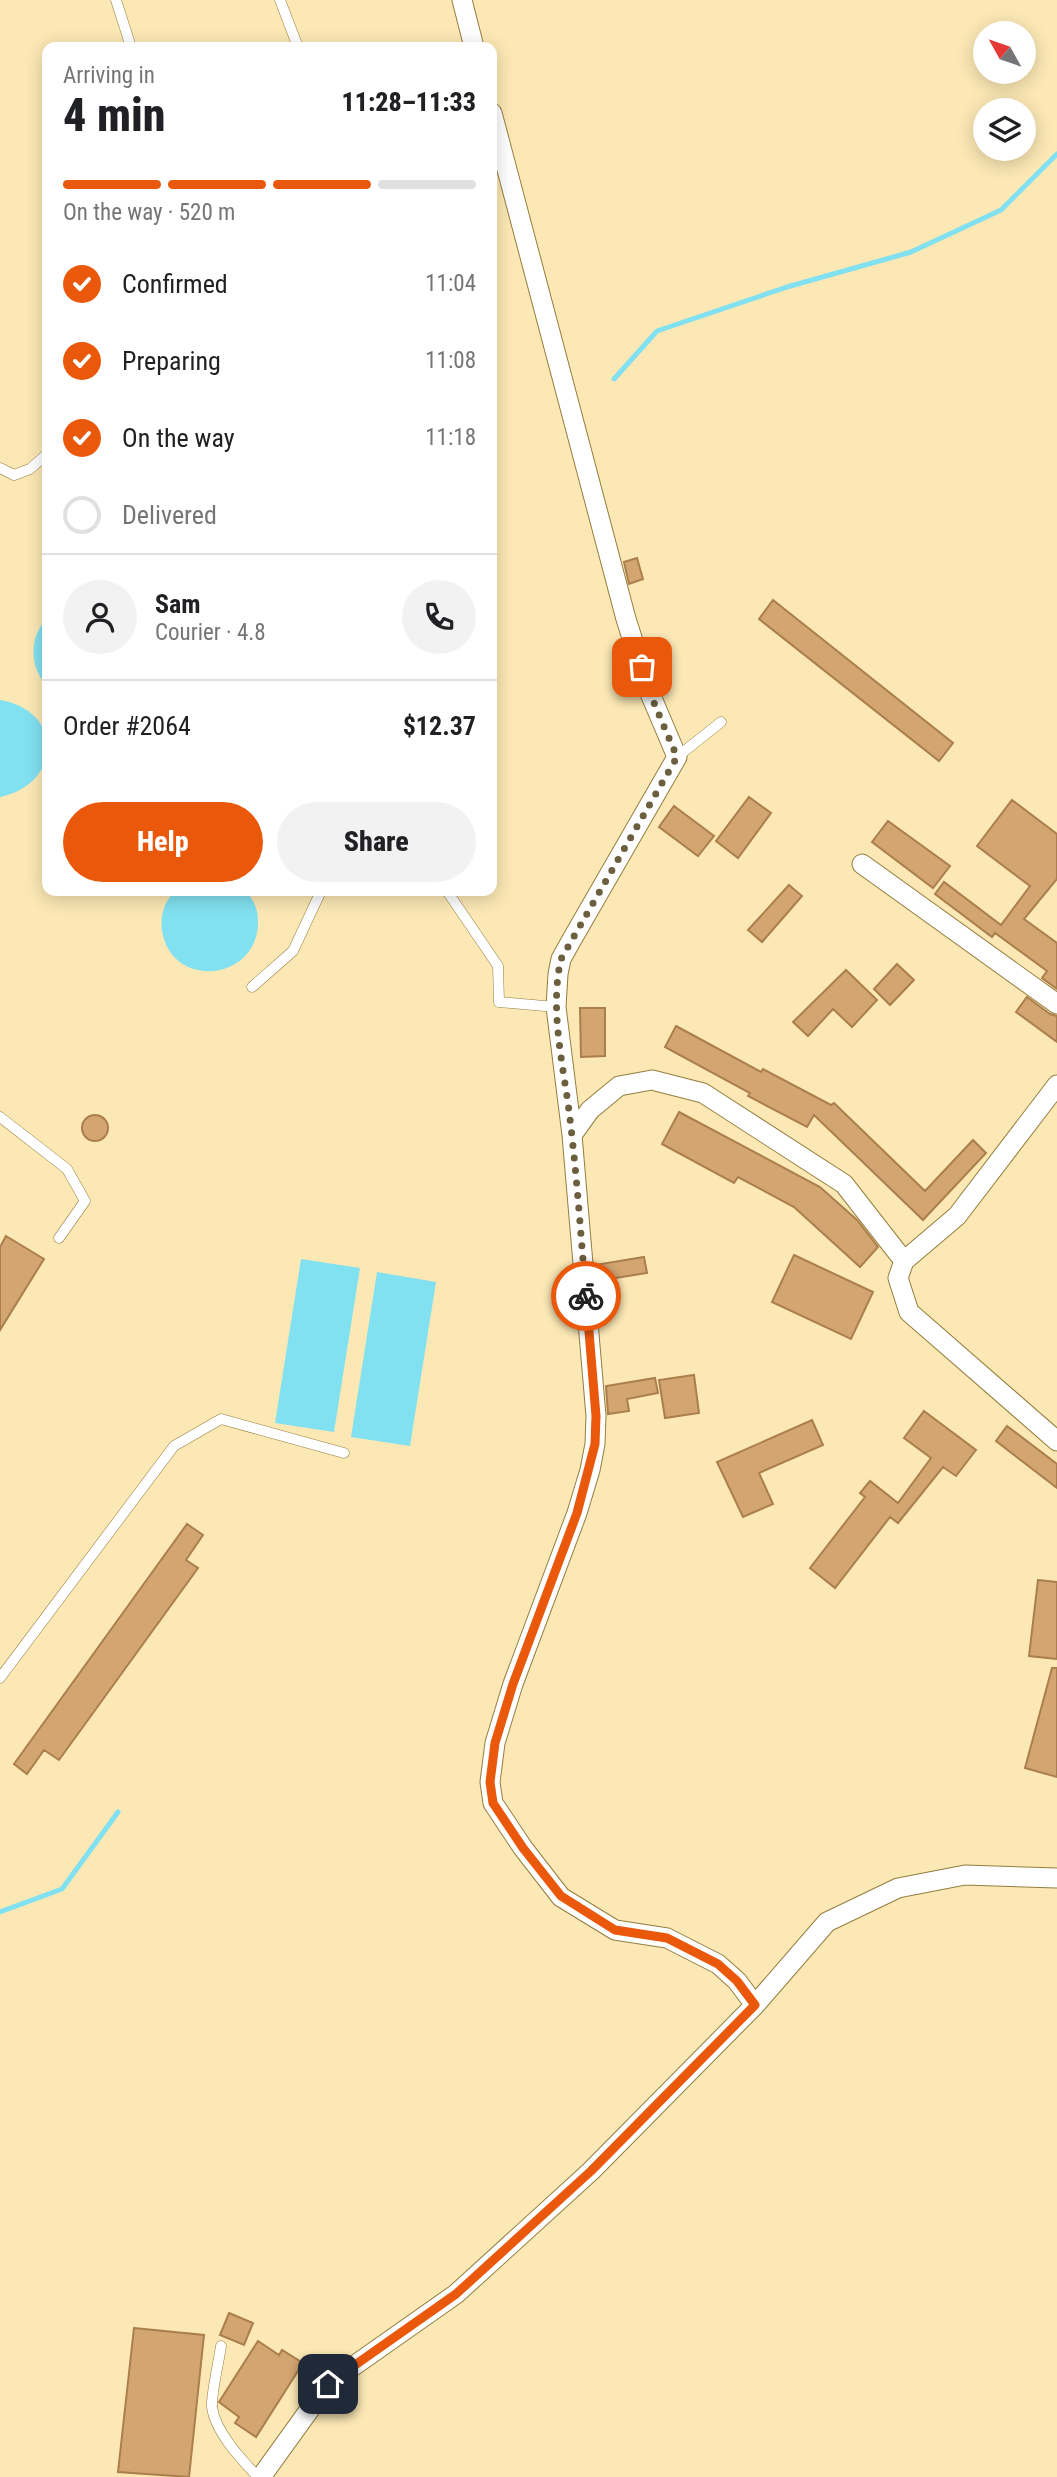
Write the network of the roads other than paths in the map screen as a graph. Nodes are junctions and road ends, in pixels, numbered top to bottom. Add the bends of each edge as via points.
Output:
1 (116, 0) edge
2 (280, 0) edge
3 (462, 0) edge
4 (129, 42) edge
5 (296, 42) edge
6 (473, 42) edge
7 (497, 132) edge
8 (42, 459) edge
9 (0, 468) edge
10 (721, 722) dead end
11 (677, 757) junction
12 (862, 864) dead end
13 (319, 896) edge
14 (450, 896) edge
15 (252, 987) dead end
16 (1057, 1004) edge
17 (556, 1007) junction
18 (1057, 1085) edge
19 (0, 1117) edge
20 (572, 1135) junction
21 (59, 1238) dead end
22 (904, 1261) junction
23 (1057, 1441) edge
24 (344, 1453) dead end
25 (0, 1678) edge
26 (1057, 1878) edge
27 (755, 2005) junction
28 (221, 2346) dead end
29 (260, 2477) edge

1 - 4 lane
2 - 5 lane
3 - 6 street
7 - 11 street via 626,619
8 - 9 lane via 30,470 14,475
10 - 11 lane
11 - 17 street via 561,959
12 - 16 street
13 - 15 lane via 293,951
14 - 17 lane via 498,966 499,1002
17 - 20 street
18 - 22 street via 957,1216
19 - 21 lane via 67,1169 85,1201
20 - 22 street via 590,1110 619,1086 652,1080 703,1093 844,1184
20 - 27 street via 595,1444 577,1513 499,1731 491,1763 493,1803 561,1896 615,1930 667,1938 718,1964
22 - 23 street via 898,1278 909,1312
24 - 25 lane via 221,1419 174,1446
26 - 27 street via 965,1875 898,1888 827,1923
27 - 29 street via 591,2171 456,2294 328,2384
28 - 29 lane via 212,2407 238,2455

